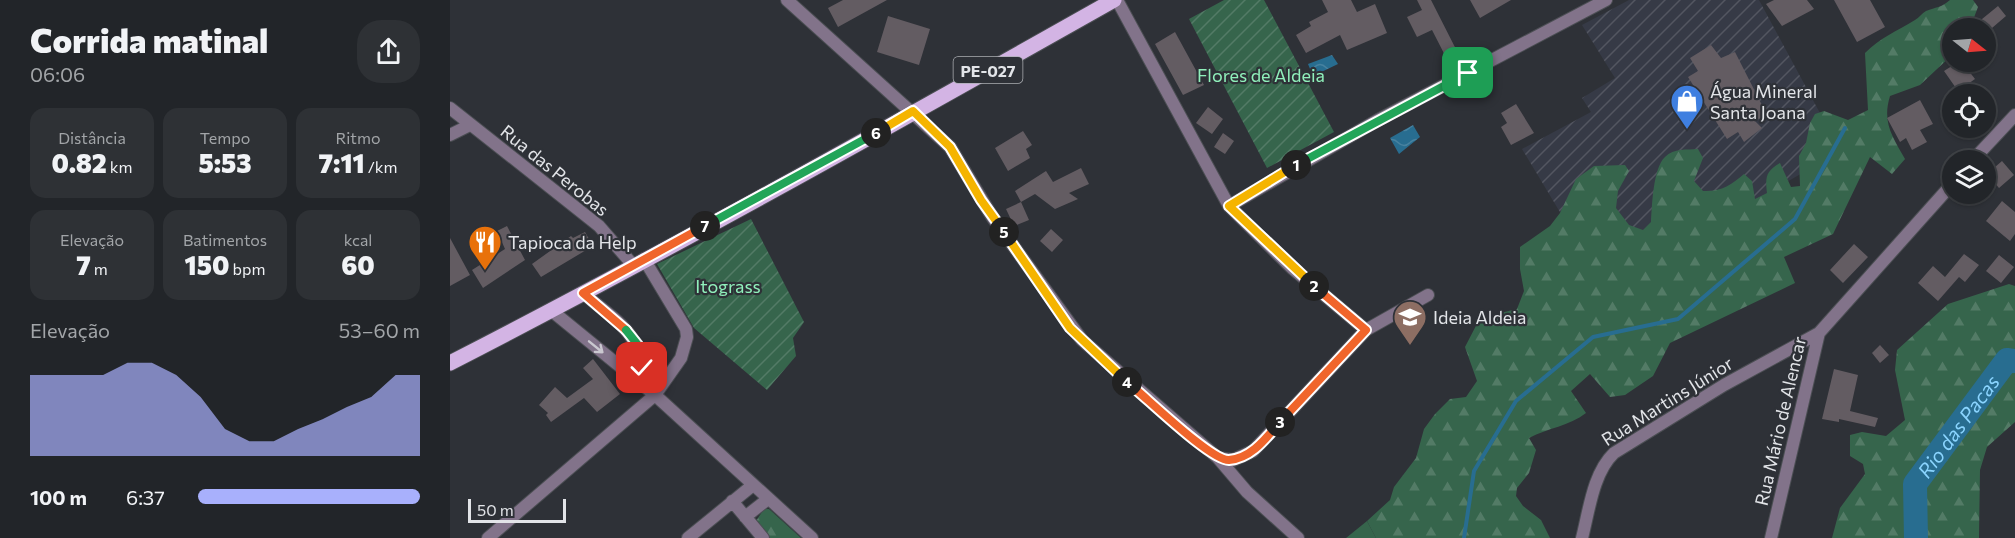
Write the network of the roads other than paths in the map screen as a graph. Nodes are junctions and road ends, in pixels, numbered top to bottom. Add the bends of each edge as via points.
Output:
1 (787, 0) edge
2 (1116, 0) edge
3 (1606, 0) edge
4 (450, 108) edge
5 (913, 111) junction
6 (2015, 115) edge
7 (470, 125) junction
8 (450, 135) edge
9 (1982, 150) edge
10 (1942, 195) edge
11 (1229, 206) junction
12 (639, 262) junction
13 (583, 293) junction
14 (1428, 295) dead end
15 (552, 311) junction
16 (1366, 330) junction
17 (1819, 333) junction
18 (450, 363) edge
19 (641, 383) junction
20 (655, 395) junction
21 (1218, 458) junction
22 (753, 485) junction
23 (768, 499) junction
24 (732, 501) junction
25 (745, 517) junction
26 (488, 538) edge
27 (688, 538) edge
28 (763, 538) edge
29 (812, 538) edge
30 (1298, 538) edge
31 (1582, 538) edge
32 (1771, 538) edge

1 - 5 street
2 - 5 main road, PE-027
2 - 11 street
3 - 11 street via 1378,120
4 - 7 street, Rua das Perobas
5 - 12 main road, PE-027
5 - 21 street via 954,152 981,200 1070,328
6 - 9 street
7 - 8 street
7 - 12 street, Rua das Perobas
10 - 17 street, Rua Mário de Alencar
11 - 16 street via 1293,269
12 - 13 main road, PE-027
12 - 20 street, Rua das Perobas via 682,318 687,337 681,358
13 - 15 main road, PE-027
13 - 19 street via 638,345
14 - 16 street
15 - 18 main road, PE-027
15 -> 19 street
16 - 21 street via 1262,442 1244,456
17 - 31 street, Rua Martins Júnior via 1724,385 1614,453 1597,480
17 - 32 street, Rua Mário de Alencar
19 - 20 street
20 - 22 street
20 - 26 street, Rua das Perobas
21 - 30 street via 1247,492
22 - 23 street
22 - 24 street
23 - 25 street
23 - 29 street
24 - 25 street
24 - 27 street
25 - 28 street

